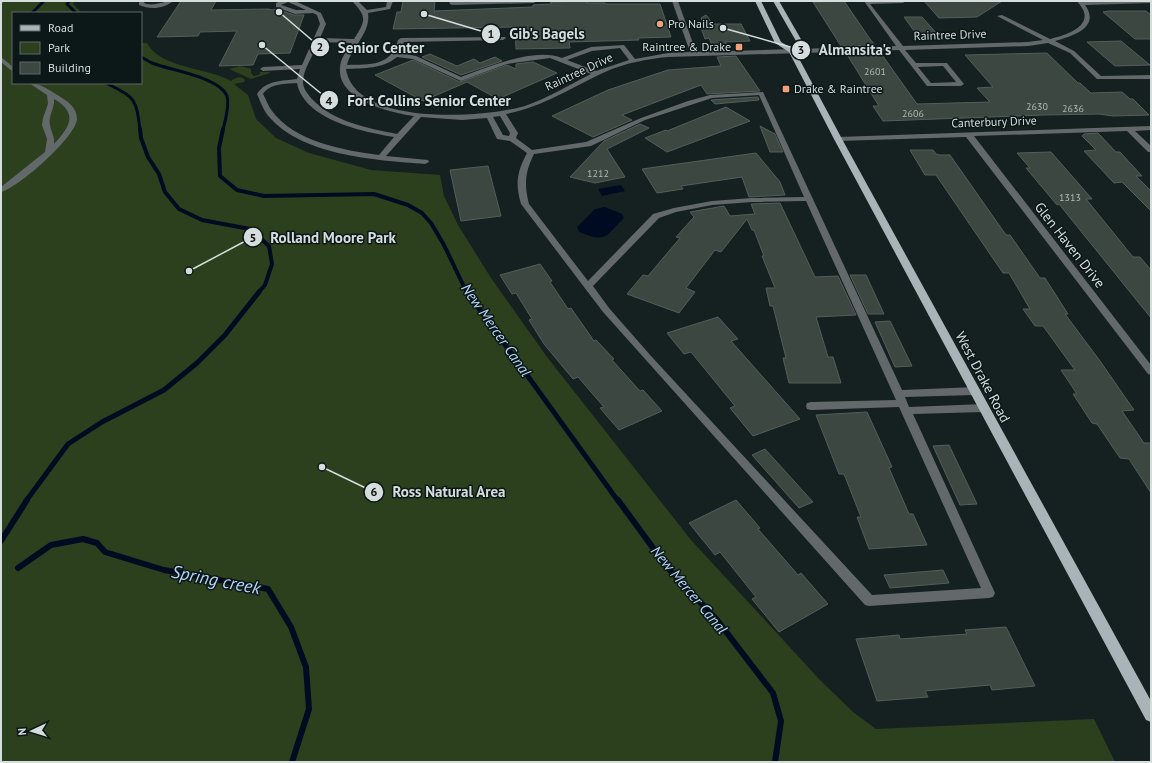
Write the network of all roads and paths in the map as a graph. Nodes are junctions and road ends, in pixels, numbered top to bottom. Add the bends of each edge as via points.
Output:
1 (142, 1) edge
2 (170, 1) edge
3 (288, 1) edge
4 (355, 1) edge
5 (390, 1) edge
6 (452, 1) edge
7 (529, 1) edge
8 (534, 1) edge
9 (675, 1) edge
10 (758, 1) edge
11 (768, 1) edge
12 (776, 1) edge
13 (903, 1) edge
14 (1151, 1) edge
15 (1081, 2) edge
16 (313, 12) junction
17 (364, 12) junction
18 (1000, 16) dead end
19 (788, 21) junction
20 (503, 38) dead end
21 (316, 40) junction
22 (356, 41) junction
23 (1050, 41) junction
24 (900, 47) junction
25 (792, 51) junction
26 (694, 54) junction
27 (397, 55) junction
28 (1, 59) edge
29 (562, 60) junction
30 (633, 61) junction
31 (914, 65) junction
32 (304, 67) junction
33 (343, 67) junction
34 (12, 69) edge
35 (263, 69) dead end
36 (596, 74) junction
37 (1151, 77) edge
38 (300, 81) junction
39 (34, 84) edge
40 (50, 93) junction
41 (502, 113) junction
42 (419, 115) junction
43 (489, 115) junction
44 (1151, 128) edge
45 (1128, 129) junction
46 (968, 134) junction
47 (399, 136) junction
48 (512, 139) junction
49 (838, 139) junction
50 (1151, 150) edge
51 (49, 152) junction
52 (531, 152) junction
53 (381, 158) junction
54 (425, 162) dead end
55 (1, 190) edge
56 (810, 199) junction
57 (588, 286) junction
58 (1151, 372) edge
59 (975, 391) junction
60 (903, 403) junction
61 (811, 406) dead end
62 (984, 408) junction
63 (1151, 715) edge

1 - 2 street via 143,5 153,6
3 - 16 street
3 - 16 street via 279,3 278,6 295,12
4 - 17 street
5 - 17 street via 388,8
6 - 7 street
7 - 8 street
9 - 26 street
10 - 25 main road, West Drake Road via 778,43
11 - 19 main road via 775,13
12 - 19 main road
13 - 24 street via 866,2
14 - 15 street
15 - 23 street, Raintree Drive via 1087,11 1085,23 1075,32
16 - 21 street via 319,14 322,24
17 - 22 street via 364,26
18 - 23 street
19 - 25 main road via 799,41
20 - 27 street via 401,40
21 - 22 street
21 - 32 street
22 - 33 street
23 - 24 street, Raintree Drive via 1028,44
23 - 37 street via 1072,52 1100,78
24 - 25 street, Raintree Drive
24 - 31 street
25 - 26 street, Raintree Drive
25 - 49 main road, West Drake Road
26 - 30 street, Raintree Drive
27 - 29 street via 414,57 461,79 506,62 551,56
27 - 33 street via 385,63
28 - 34 street
29 - 30 street via 591,49 622,46
29 - 36 street
30 - 36 street, Raintree Drive
31 - 31 street via 945,64 961,84 929,85
32 - 35 street
32 - 38 street
33 - 42 street, Raintree Drive via 346,81 359,96 383,107
36 - 41 street, Raintree Drive via 543,101
38 - 47 street via 307,98 322,111 373,132
38 - 53 street via 267,86 261,90 260,94 270,113 301,136 338,150
39 - 40 street
40 - 51 street via 51,104 46,118 51,139
40 - 51 street via 70,107 73,122
41 - 43 street, Raintree Drive
41 - 48 street via 514,133
42 - 43 street, Raintree Drive
42 - 47 street
43 - 48 street via 500,137
44 - 45 street, Canterbury Drive
45 - 46 street, Canterbury Drive
45 - 50 street
46 - 49 street, Canterbury Drive
46 - 58 street, Glen Haven Drive
47 - 53 street
48 - 52 street
49 - 59 main road, West Drake Road
51 - 55 street
52 - 56 street via 588,144 644,119 712,96 761,93
52 - 57 street via 522,170 520,188 526,204
53 - 54 street
56 - 57 street via 722,202 670,210 656,216
56 - 60 street
57 - 60 street via 648,358 869,601 989,593
59 - 60 street
59 - 62 main road, West Drake Road
60 - 61 street
60 - 62 street
62 - 63 main road, West Drake Road

